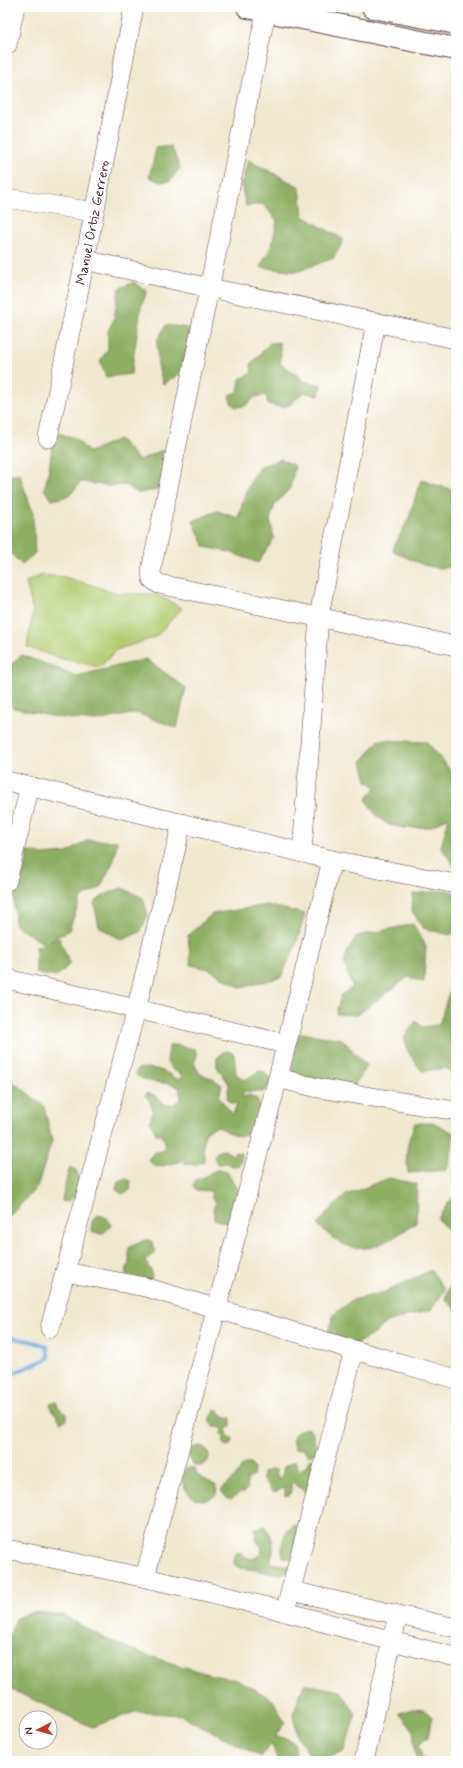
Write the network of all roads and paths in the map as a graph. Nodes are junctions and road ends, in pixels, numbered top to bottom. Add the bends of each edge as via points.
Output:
1 (15, 7) edge
2 (134, 7) edge
3 (373, 7) edge
4 (260, 9) edge
5 (397, 9) edge
6 (456, 23) edge
7 (7, 45) edge
8 (456, 49) edge
9 (7, 198) edge
10 (94, 212) junction
11 (85, 260) junction
12 (210, 288) junction
13 (376, 322) junction
14 (456, 339) edge
15 (48, 438) dead end
16 (319, 616) junction
17 (456, 646) edge
18 (7, 781) edge
19 (30, 786) junction
20 (182, 823) junction
21 (302, 852) junction
22 (332, 860) junction
23 (7, 881) edge
24 (456, 884) edge
25 (7, 979) edge
26 (136, 1010) junction
27 (286, 1044) junction
28 (278, 1078) junction
29 (456, 1110) edge
30 (65, 1272) junction
31 (215, 1308) junction
32 (50, 1328) dead end
33 (354, 1350) junction
34 (456, 1379) edge
35 (7, 1549) edge
36 (145, 1577) junction
37 (292, 1591) junction
38 (286, 1612) junction
39 (398, 1615) junction
40 (456, 1628) edge
41 (392, 1643) junction
42 (456, 1657) edge
43 (364, 1761) edge

1 - 7 street
2 - 10 street, Manuel Ortiz Gerrero
3 - 5 main road
4 - 8 main road
4 - 12 street
5 - 6 main road
9 - 10 street
10 - 11 street, Manuel Ortiz Gerrero
11 - 12 street
11 - 15 street, Manuel Ortiz Gerrero
12 - 13 street
12 - 16 street via 151,571 152,579 159,584
13 - 14 street
13 - 16 street
16 - 17 street
16 - 21 street
18 - 19 street
19 - 20 street
19 - 23 street
20 - 21 street
20 - 26 street
21 - 22 street
22 - 24 street
22 - 27 street
25 - 26 street
26 - 27 street
26 - 30 street
27 - 28 street
28 - 29 street via 318,1088
28 - 31 street
30 - 31 street via 145,1287
30 - 32 street
31 - 33 street
31 - 36 street
33 - 34 street
33 - 37 street
35 - 36 street
36 - 38 street
37 - 38 street
37 - 39 street
38 - 41 street
39 - 40 street
39 - 41 street
41 - 42 street
41 - 43 street

